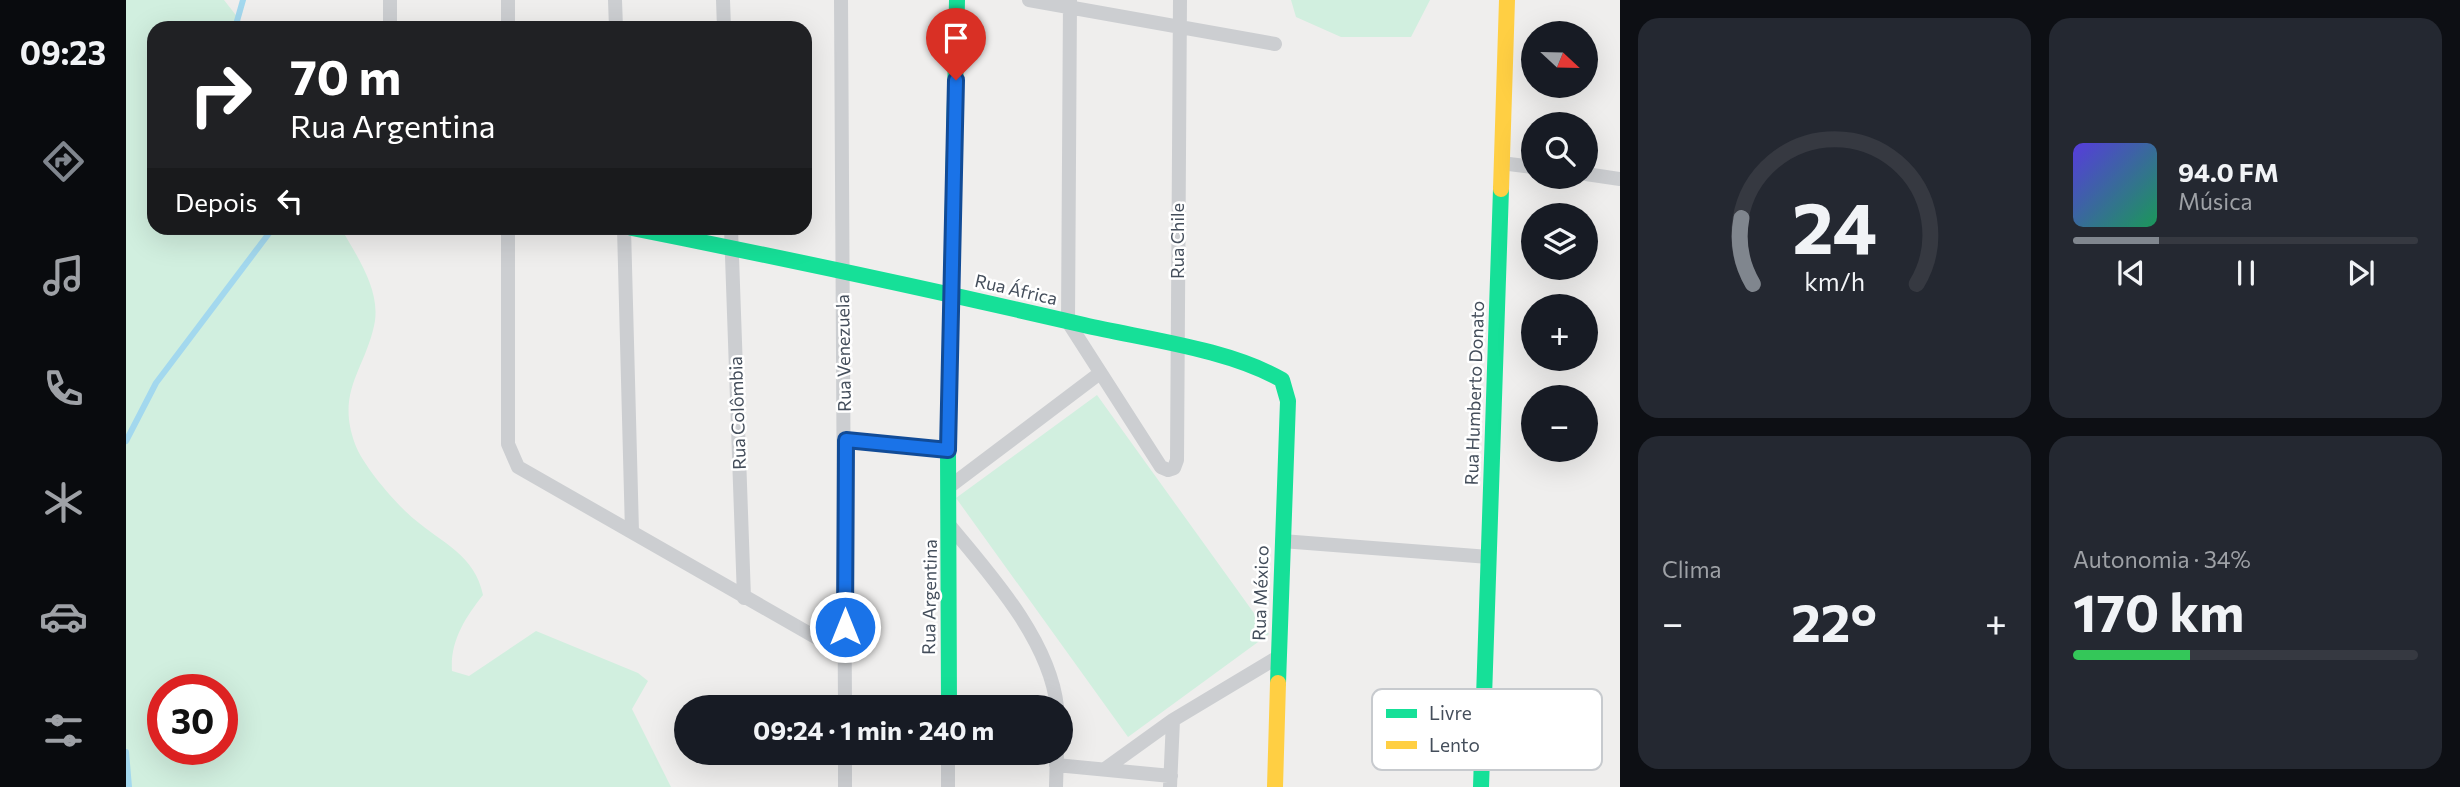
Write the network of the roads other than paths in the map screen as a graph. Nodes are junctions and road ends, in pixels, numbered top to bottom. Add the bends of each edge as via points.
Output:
1 (390, 0) edge
2 (508, 0) edge
3 (615, 0) edge
4 (723, 0) edge
5 (841, 0) edge
6 (957, 0) edge
7 (1029, 0) edge
8 (1180, 0) edge
9 (1507, 0) edge
10 (1070, 4) edge
11 (390, 21) edge
12 (508, 21) edge
13 (616, 21) edge
14 (724, 21) edge
15 (1180, 27) junction
16 (1275, 44) dead end
17 (1501, 163) junction
18 (1521, 166) edge
19 (1598, 176) edge
20 (1620, 179) edge
21 (508, 235) edge
22 (624, 235) edge
23 (665, 235) edge
24 (732, 235) edge
25 (732, 249) junction
26 (842, 269) junction
27 (954, 295) junction
28 (1068, 322) junction
29 (1177, 346) junction
30 (1100, 373) junction
31 (1288, 401) joint
32 (846, 440) junction
33 (948, 450) junction
34 (949, 487) junction
35 (950, 526) junction
36 (632, 532) junction
37 (1282, 541) junction
38 (1489, 557) junction
39 (744, 598) junction
40 (845, 654) junction
41 (1278, 657) junction
42 (1484, 689) edge
43 (845, 695) edge
44 (949, 695) edge
45 (1055, 695) edge
46 (1173, 720) junction
47 (1073, 762) edge
48 (845, 765) edge
49 (948, 765) edge
50 (1056, 765) edge
51 (1105, 769) junction
52 (1171, 782) edge
53 (845, 787) edge
54 (948, 787) edge
55 (1056, 787) edge
56 (1275, 787) edge

1 - 11 street
2 - 12 street
3 - 13 street
4 - 14 street
5 - 26 street, Rua Venezuela
6 - 27 street, Rua Argentina
7 - 10 street
8 - 15 street, Rua Chile
9 - 17 street, Rua Humberto Donato
10 - 15 street
10 - 28 street
15 - 16 street
15 - 29 street, Rua Chile
17 - 18 street
17 - 38 street, Rua Humberto Donato
19 - 20 street
21 - 36 street via 509,444 514,461 524,472
22 - 36 street
23 - 25 street, Rua África
24 - 25 street, Rua Colômbia
25 - 26 street, Rua África
25 - 39 street, Rua Colômbia
26 - 27 street, Rua África
26 - 32 street, Rua Venezuela
27 - 28 street, Rua África
27 - 33 street, Rua Argentina
28 - 29 street, Rua África
28 - 30 street
29 - 30 street, Rua Chile via 1177,460 1171,470 1161,467
29 - 31 street, Rua África via 1273,373 1282,380
30 - 34 street
31 - 37 street, Rua México
32 - 33 street
32 - 40 street, Rua Venezuela
33 - 34 street, Rua Argentina
34 - 35 street, Rua Argentina
35 - 44 street, Rua Argentina
35 - 45 street via 996,582 1035,644 1050,673
36 - 39 street
37 - 38 street
37 - 41 street, Rua México
38 - 42 street, Rua Humberto Donato
39 - 40 street
40 - 43 street, Rua Venezuela
41 - 46 street
41 - 56 street, Rua México
46 - 51 street
46 - 52 street
47 - 51 street
48 - 53 street
49 - 54 street
50 - 55 street
51 - 52 street

